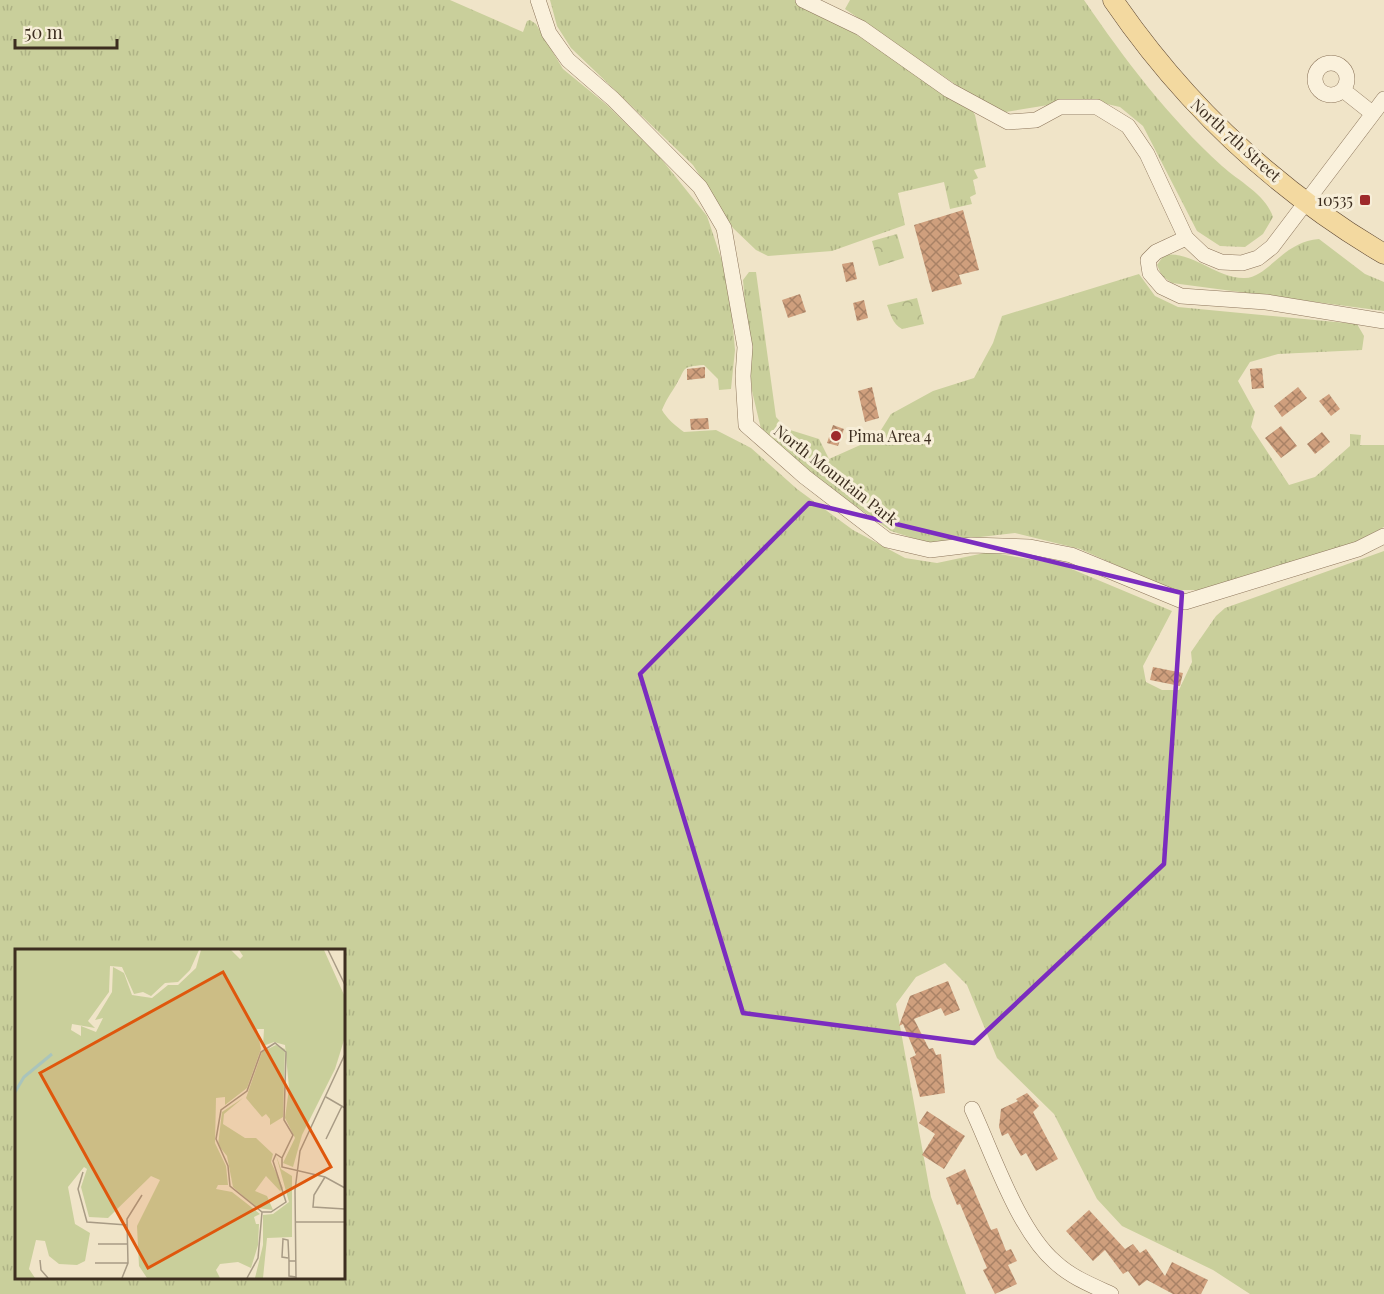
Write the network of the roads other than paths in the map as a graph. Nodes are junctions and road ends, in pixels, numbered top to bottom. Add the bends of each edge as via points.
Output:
1 (538, 0) edge
2 (802, 0) edge
3 (1113, 0) edge
4 (1343, 90) dead end
5 (1384, 99) edge
6 (1372, 113) junction
7 (1307, 202) junction
8 (1186, 238) junction
9 (1384, 254) edge
10 (1384, 321) edge
11 (1384, 536) edge
12 (972, 1108) dead end
13 (1081, 1288) edge
14 (1111, 1294) edge

1 - 11 street, North Mountain Park via 549,33 568,60 700,187 724,228 745,346 742,376 746,425 886,540 930,550 971,545 1030,547 1071,555 1185,602 1358,549
2 - 8 street via 861,28 949,90 1008,122 1036,120 1060,107 1097,107 1128,126 1148,154
3 - 7 main road, North 7th Street via 1150,52 1209,120
4 - 6 street
5 - 6 street
6 - 7 street
7 - 8 street via 1272,247 1242,264 1204,255
7 - 9 main road, North 7th Street
8 - 10 street via 1148,260 1150,273 1162,287 1182,296 1266,302
12 - 13 street via 1028,1230
13 - 14 street

